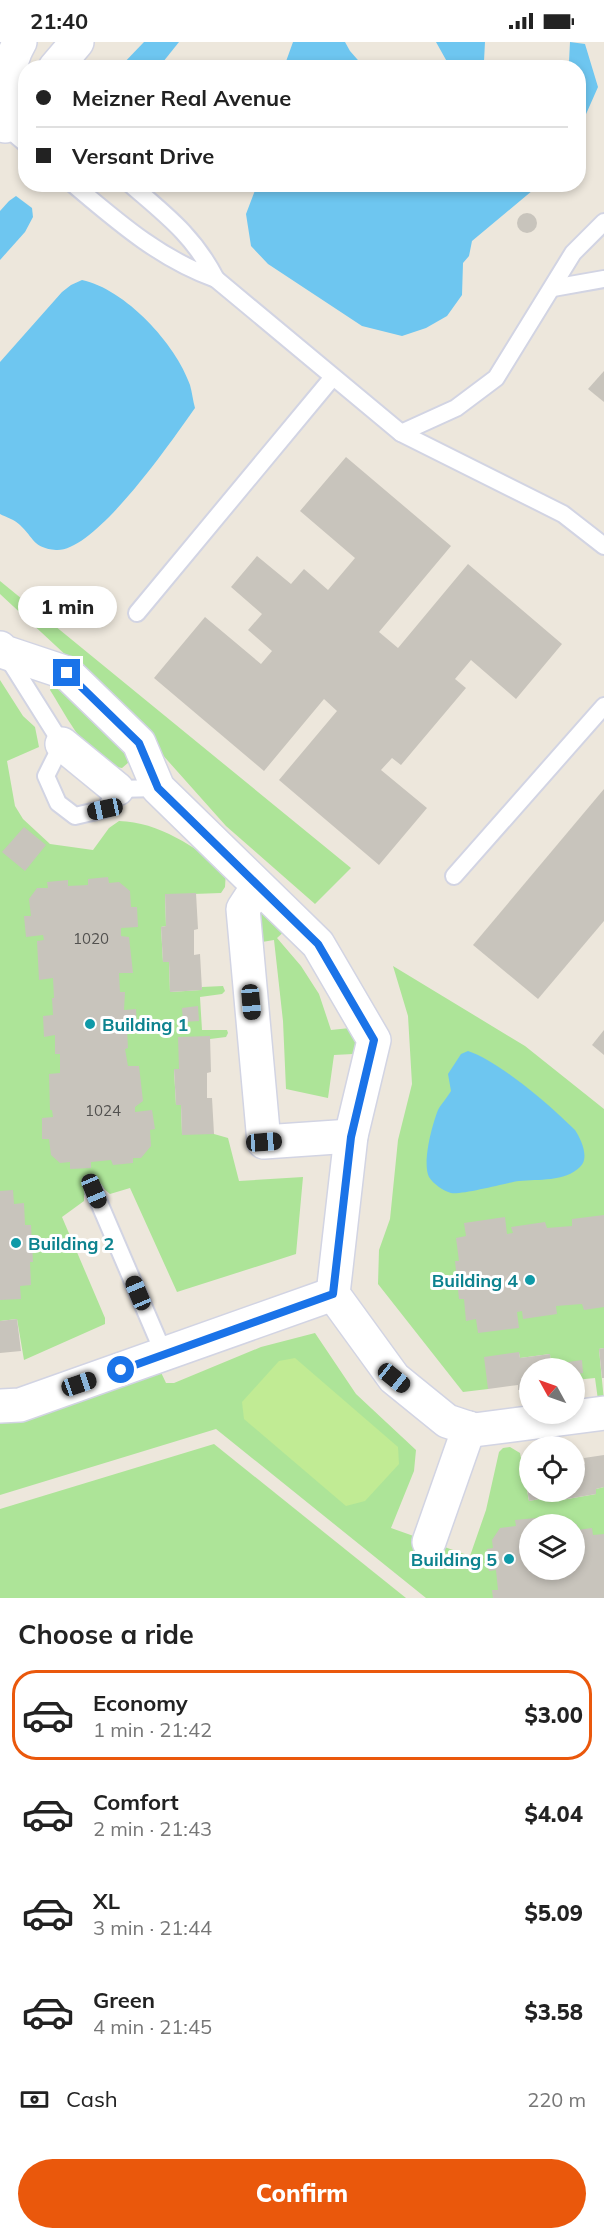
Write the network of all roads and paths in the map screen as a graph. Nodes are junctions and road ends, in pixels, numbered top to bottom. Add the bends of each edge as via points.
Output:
1 (20, 42) edge
2 (14, 126) edge
3 (82, 192) edge
4 (139, 192) edge
5 (604, 222) edge
6 (216, 279) junction
7 (604, 279) edge
8 (553, 288) junction
9 (333, 377) junction
10 (401, 433) junction
11 (604, 546) edge
12 (137, 613) dead end
13 (2, 650) edge
14 (604, 706) edge
15 (62, 744) junction
16 (158, 788) junction
17 (117, 789) junction
18 (454, 876) dead end
19 (258, 886) junction
20 (351, 1137) junction
21 (94, 1191) dead end
22 (333, 1294) junction
23 (164, 1354) junction
24 (0, 1406) edge
25 (604, 1413) edge
26 (469, 1428) junction
27 (429, 1542) dead end

1 - 2 street via 14,52 5,103
3 - 6 lane via 159,253
4 - 6 lane via 204,255
5 - 8 lane via 573,253
6 - 9 lane
7 - 8 lane
8 - 10 lane via 496,378 456,408
9 - 10 lane
9 - 12 lane
10 - 11 lane via 563,514
13 - 15 lane
13 - 16 street via 67,673 139,743
14 - 18 lane
15 - 17 street
15 - 17 lane via 46,776 58,803 75,816 105,809
16 - 17 lane
16 - 19 street
19 - 20 street via 318,944 374,1040
19 - 20 street via 243,909 264,1142
20 - 22 street
21 - 23 lane
22 - 23 street
22 - 26 street via 394,1378 447,1421
23 - 24 street via 20,1405
25 - 26 street
26 - 27 street

